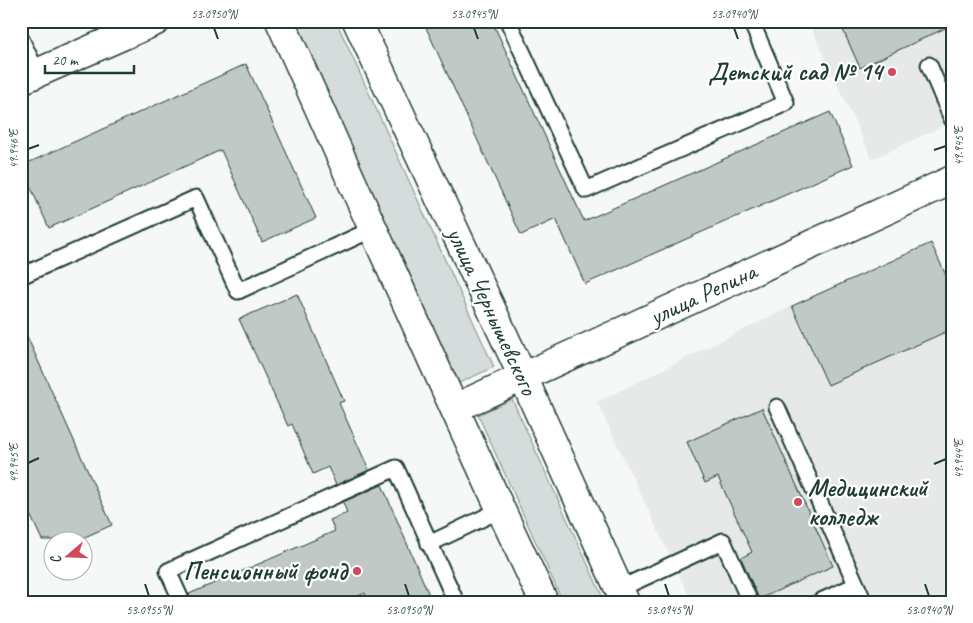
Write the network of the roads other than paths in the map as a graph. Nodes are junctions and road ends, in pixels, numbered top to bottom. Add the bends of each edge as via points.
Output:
1 (156, 21) edge
2 (280, 21) edge
3 (356, 21) edge
4 (508, 21) edge
5 (751, 21) edge
6 (21, 39) edge
7 (929, 64) dead end
8 (29, 77) edge
9 (952, 119) edge
10 (952, 180) edge
11 (373, 229) junction
12 (21, 276) edge
13 (523, 377) junction
14 (777, 407) dead end
15 (454, 408) junction
16 (500, 510) junction
17 (430, 544) junction
18 (856, 585) junction
19 (622, 595) edge
20 (540, 601) edge
21 (182, 602) edge
22 (456, 602) edge
23 (750, 602) edge
24 (819, 602) edge
25 (864, 602) edge

1 - 8 street
2 - 11 street
3 - 13 street, улица Чернышевского
4 - 5 lane via 586,190 786,103
6 - 8 lane
7 - 9 lane
10 - 13 street, улица Репина
11 - 12 lane via 238,291 196,198
11 - 15 street
13 - 15 street, улица Репина
13 - 19 street, улица Чернышевского
14 - 18 lane
15 - 16 street
16 - 17 lane
16 - 20 street
17 - 21 lane via 396,468 168,571
17 - 22 lane
18 - 24 lane
18 - 25 lane
19 - 23 lane via 722,541

